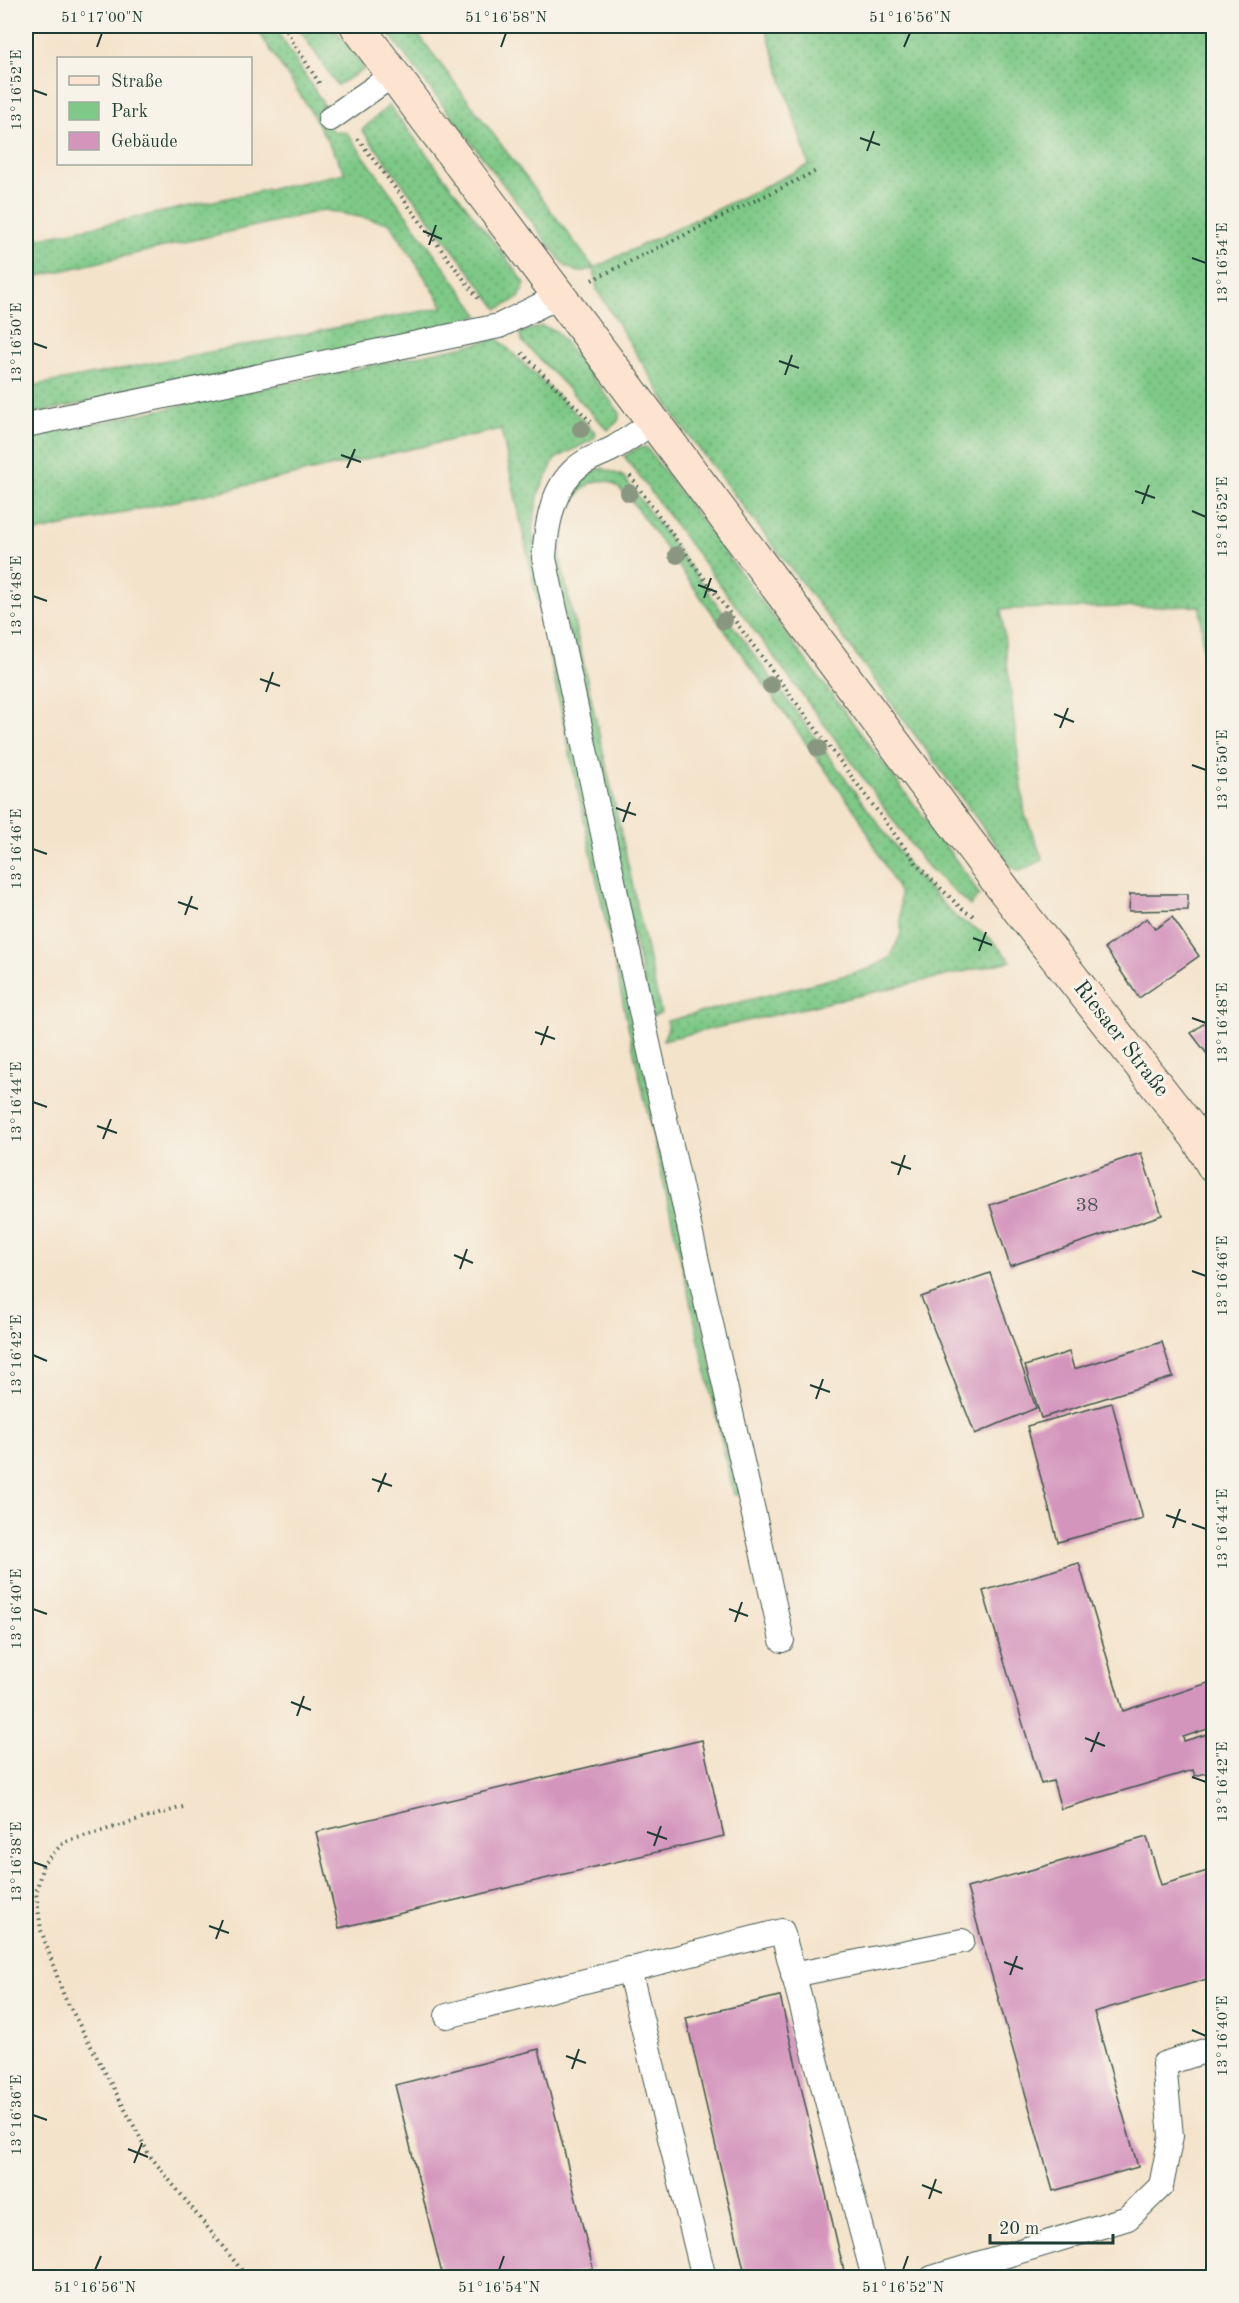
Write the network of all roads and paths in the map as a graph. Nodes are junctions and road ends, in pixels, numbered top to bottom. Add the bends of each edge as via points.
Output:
1 (283, 26) edge
2 (357, 26) edge
3 (394, 74) junction
4 (334, 116) junction
5 (818, 170) dead end
6 (559, 296) junction
7 (500, 326) junction
8 (655, 421) junction
9 (26, 425) edge
10 (611, 449) junction
11 (1023, 915) junction
12 (1214, 1167) edge
13 (782, 1640) dead end
14 (183, 1807) dead end
15 (962, 1941) dead end
16 (629, 1970) junction
17 (793, 1975) junction
18 (447, 2016) dead end
19 (1214, 2048) edge
20 (248, 2277) edge
21 (704, 2277) edge
22 (874, 2277) edge
23 (932, 2277) edge

1 - 4 path
2 - 3 main road, Riesaer Straße
3 - 4 lane
3 - 6 main road, Riesaer Straße
4 - 7 path
5 - 6 path
6 - 7 lane
6 - 8 main road, Riesaer Straße
7 - 9 lane
7 - 10 path via 601,431
8 - 10 lane
8 - 11 main road, Riesaer Straße
10 - 11 path via 920,868 964,911 985,921
10 - 13 lane via 572,471 560,488 549,522 544,558
11 - 12 main road, Riesaer Straße via 1197,1137
14 - 20 path via 64,1842 44,1864 36,1893 41,1930 64,1996 150,2156
15 - 17 lane
16 - 17 lane via 782,1930
16 - 18 lane
16 - 21 lane
17 - 22 lane
19 - 23 lane via 1164,2064 1171,2136 1161,2186 1128,2218

